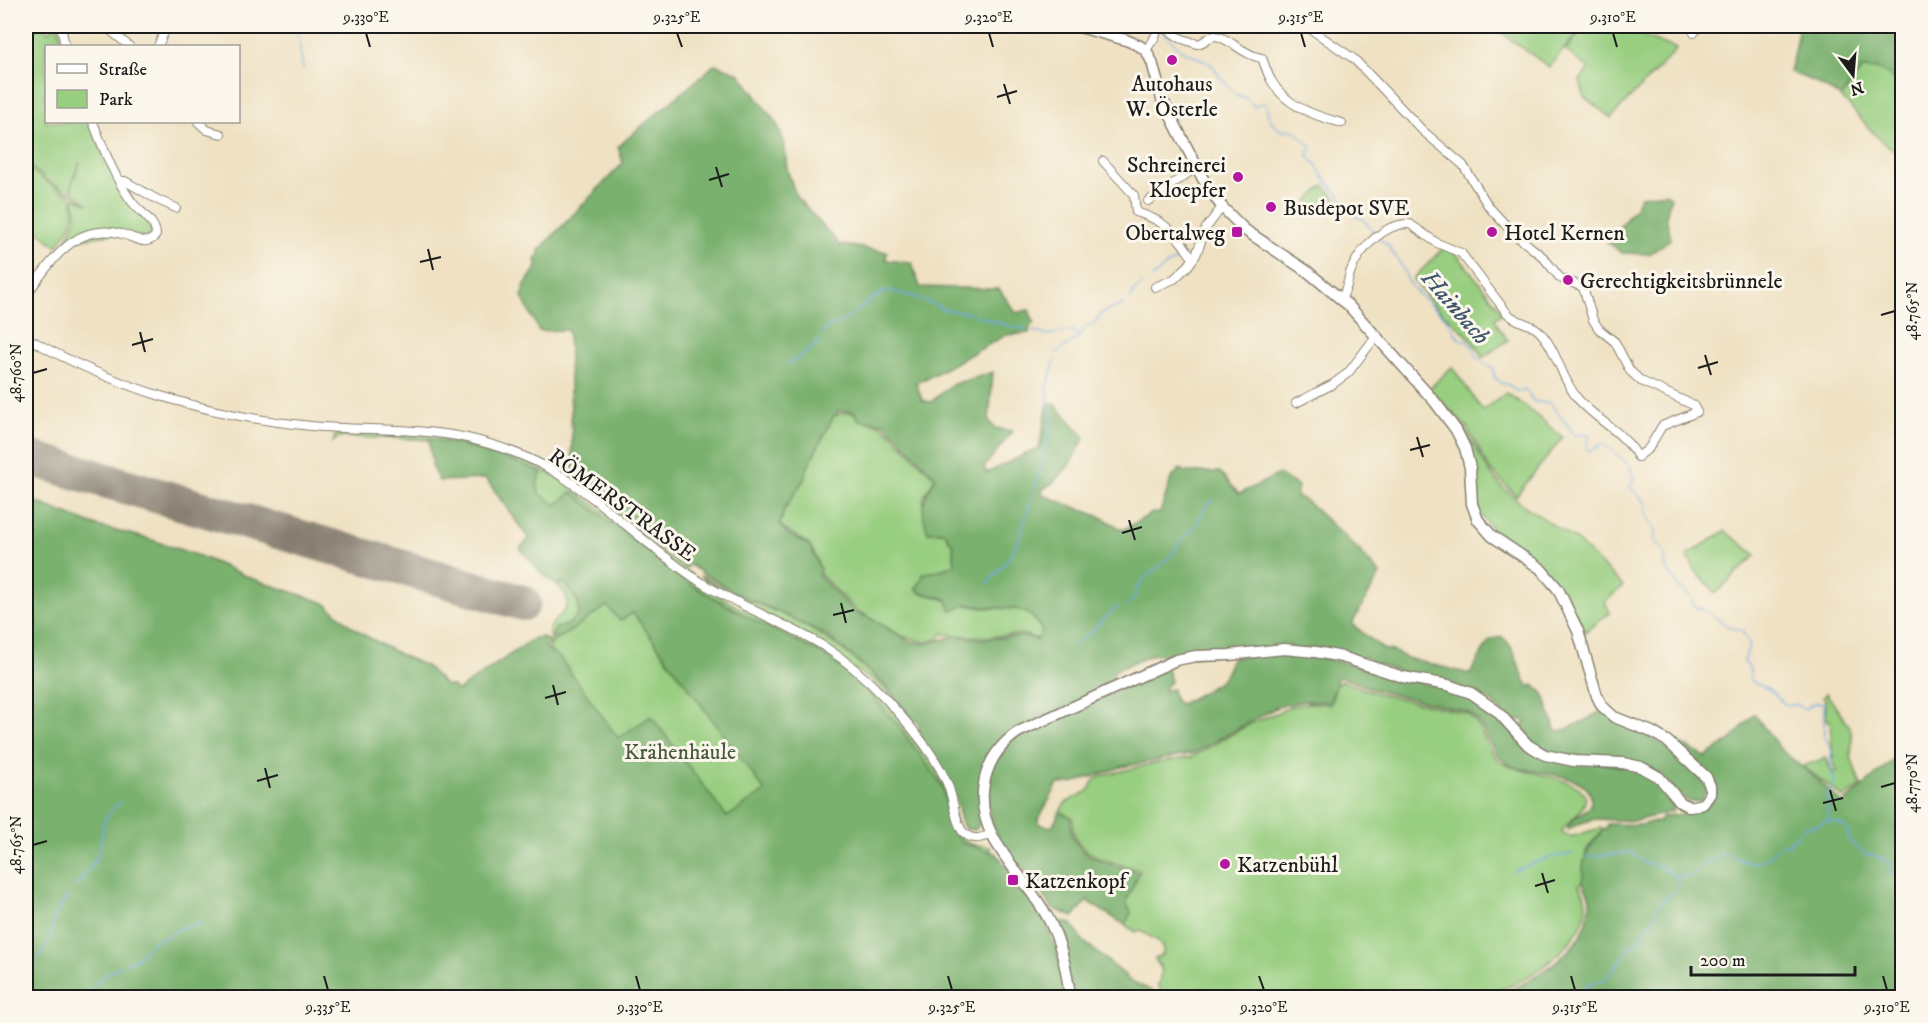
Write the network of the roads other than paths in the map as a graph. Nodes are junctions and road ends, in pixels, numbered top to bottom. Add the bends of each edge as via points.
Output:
1 (61, 26) edge
2 (105, 26) edge
3 (167, 26) edge
4 (1076, 26) edge
5 (1306, 26) edge
6 (1159, 27) edge
7 (65, 45) edge
8 (128, 45) edge
9 (158, 45) edge
10 (1146, 50) junction
11 (97, 123) edge
12 (199, 123) edge
13 (1342, 123) dead end
14 (221, 134) dead end
15 (1103, 161) dead end
16 (1197, 167) junction
17 (119, 181) junction
18 (1148, 201) dead end
19 (1222, 207) junction
20 (176, 208) dead end
21 (1194, 258) junction
22 (1155, 287) dead end
23 (26, 295) edge
24 (1341, 298) junction
25 (1377, 336) junction
26 (26, 337) edge
27 (1296, 403) dead end
28 (992, 834) junction
29 (1070, 998) edge

1 - 7 street
2 - 8 street
3 - 9 street
4 - 10 main road
5 - 24 street via 1354,59 1461,163 1488,205 1560,278 1583,287 1595,323 1614,340 1630,371 1641,381 1693,405 1697,412 1662,426 1651,446 1638,457 1576,397 1541,334 1504,311 1461,253 1437,243 1409,223 1378,236 1353,267
6 - 10 street
6 - 13 street via 1197,44 1220,37 1250,56 1262,58 1274,84 1295,105
10 - 16 main road via 1161,95
11 - 17 street
12 - 14 street
15 - 21 street via 1134,195 1136,212 1161,222
16 - 18 street
16 - 19 main road
17 - 20 street
17 - 23 street via 154,226 155,238 144,242 104,232 82,237 62,250
19 - 21 street via 1206,228
19 - 24 main road via 1245,230
21 - 22 street via 1178,277
24 - 25 main road
25 - 27 street via 1345,375
25 - 28 main road via 1462,441 1478,520 1492,536 1528,558 1561,593 1585,649 1602,706 1619,720 1661,737 1709,782 1709,798 1694,807 1684,804 1659,777 1638,766 1574,761 1538,751 1494,708 1458,688 1408,678 1338,656 1278,650 1176,660 1018,732 997,750 984,779 983,803
26 - 28 street, RÖMERSTRASSE via 123,383 210,409 309,426 455,436 538,463 579,489 693,577 816,642 855,669 890,704 936,763 962,831 973,838
28 - 29 main road via 1054,930

